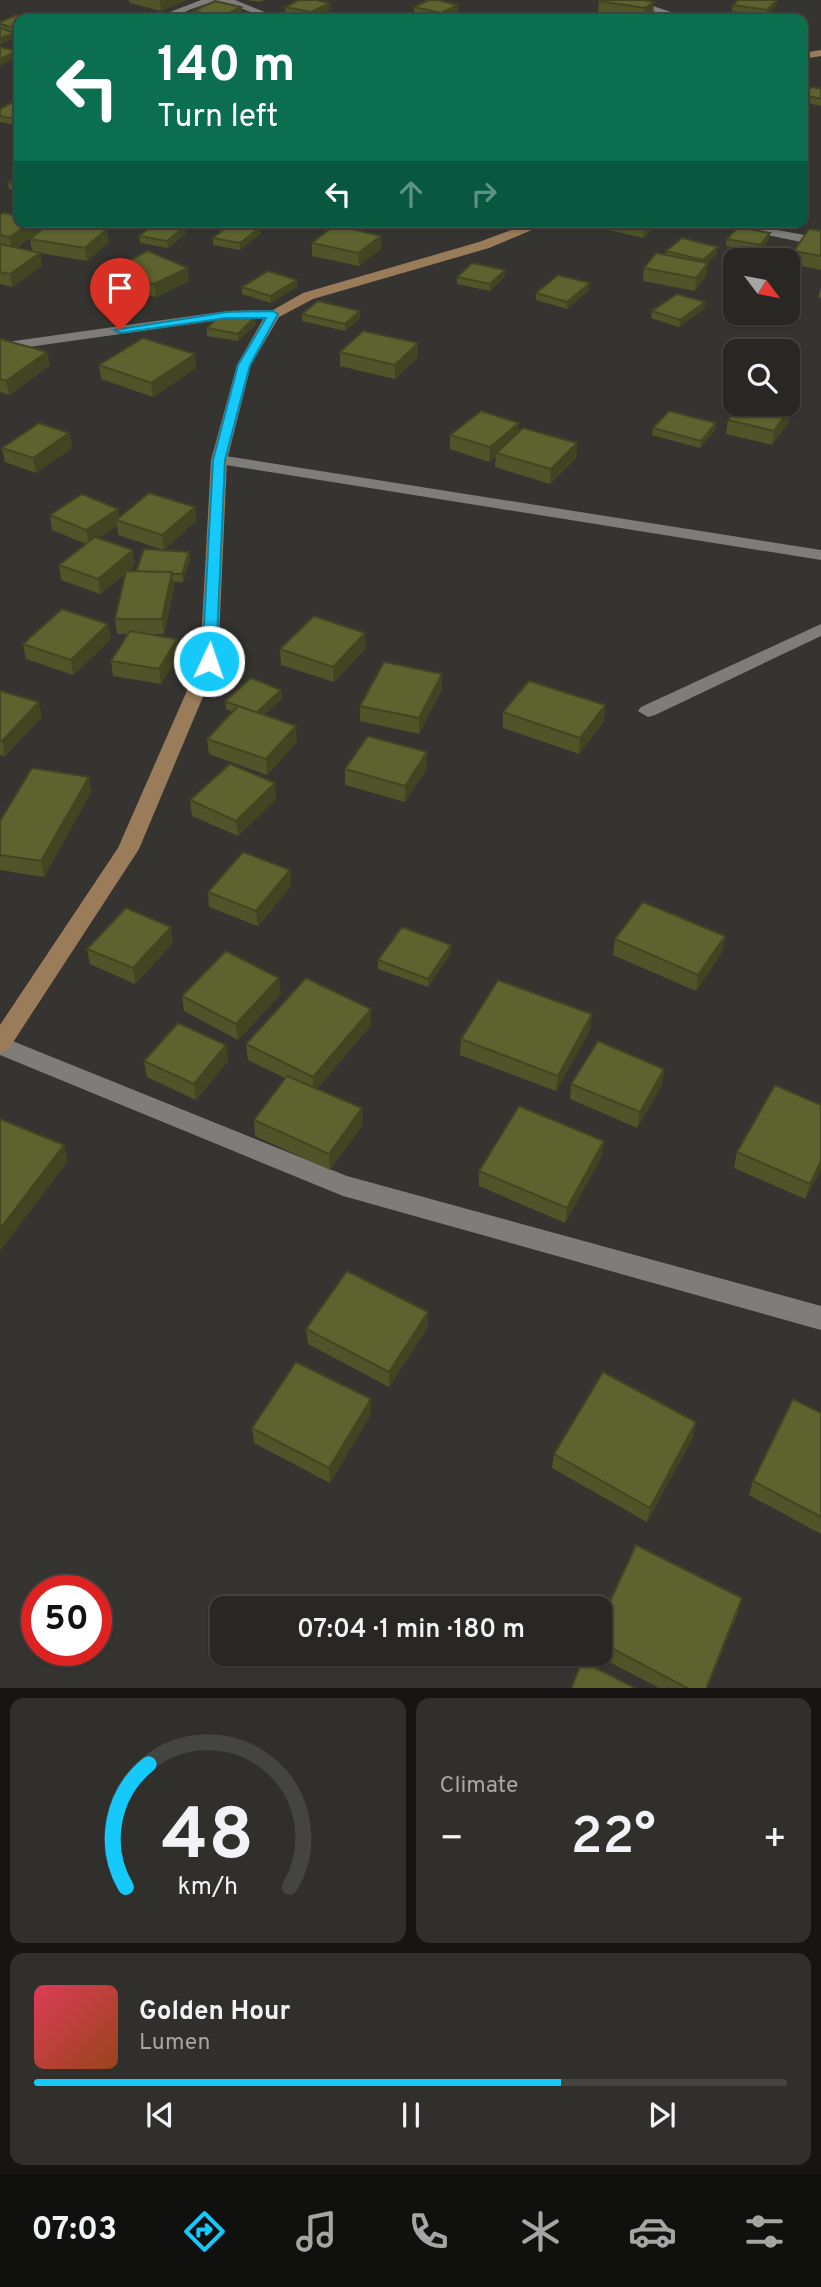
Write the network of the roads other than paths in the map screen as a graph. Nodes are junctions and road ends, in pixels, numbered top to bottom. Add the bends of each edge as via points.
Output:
1 (213, 0) edge
2 (626, 0) edge
3 (172, 14) edge
4 (263, 14) edge
5 (670, 14) edge
6 (529, 228) edge
7 (743, 228) edge
8 (821, 242) edge
9 (273, 314) junction
10 (0, 347) edge
11 (219, 460) junction
12 (821, 555) edge
13 (821, 629) edge
14 (649, 711) dead end
15 (0, 1044) edge
16 (821, 1318) edge

1 - 3 street
1 - 4 street
2 - 5 street
6 - 9 main road via 308,296
7 - 8 street
9 - 10 street via 227,315
9 - 11 main road via 244,365
11 - 12 street
11 - 15 main road via 209,661 128,849
13 - 14 street
15 - 16 street via 343,1185

